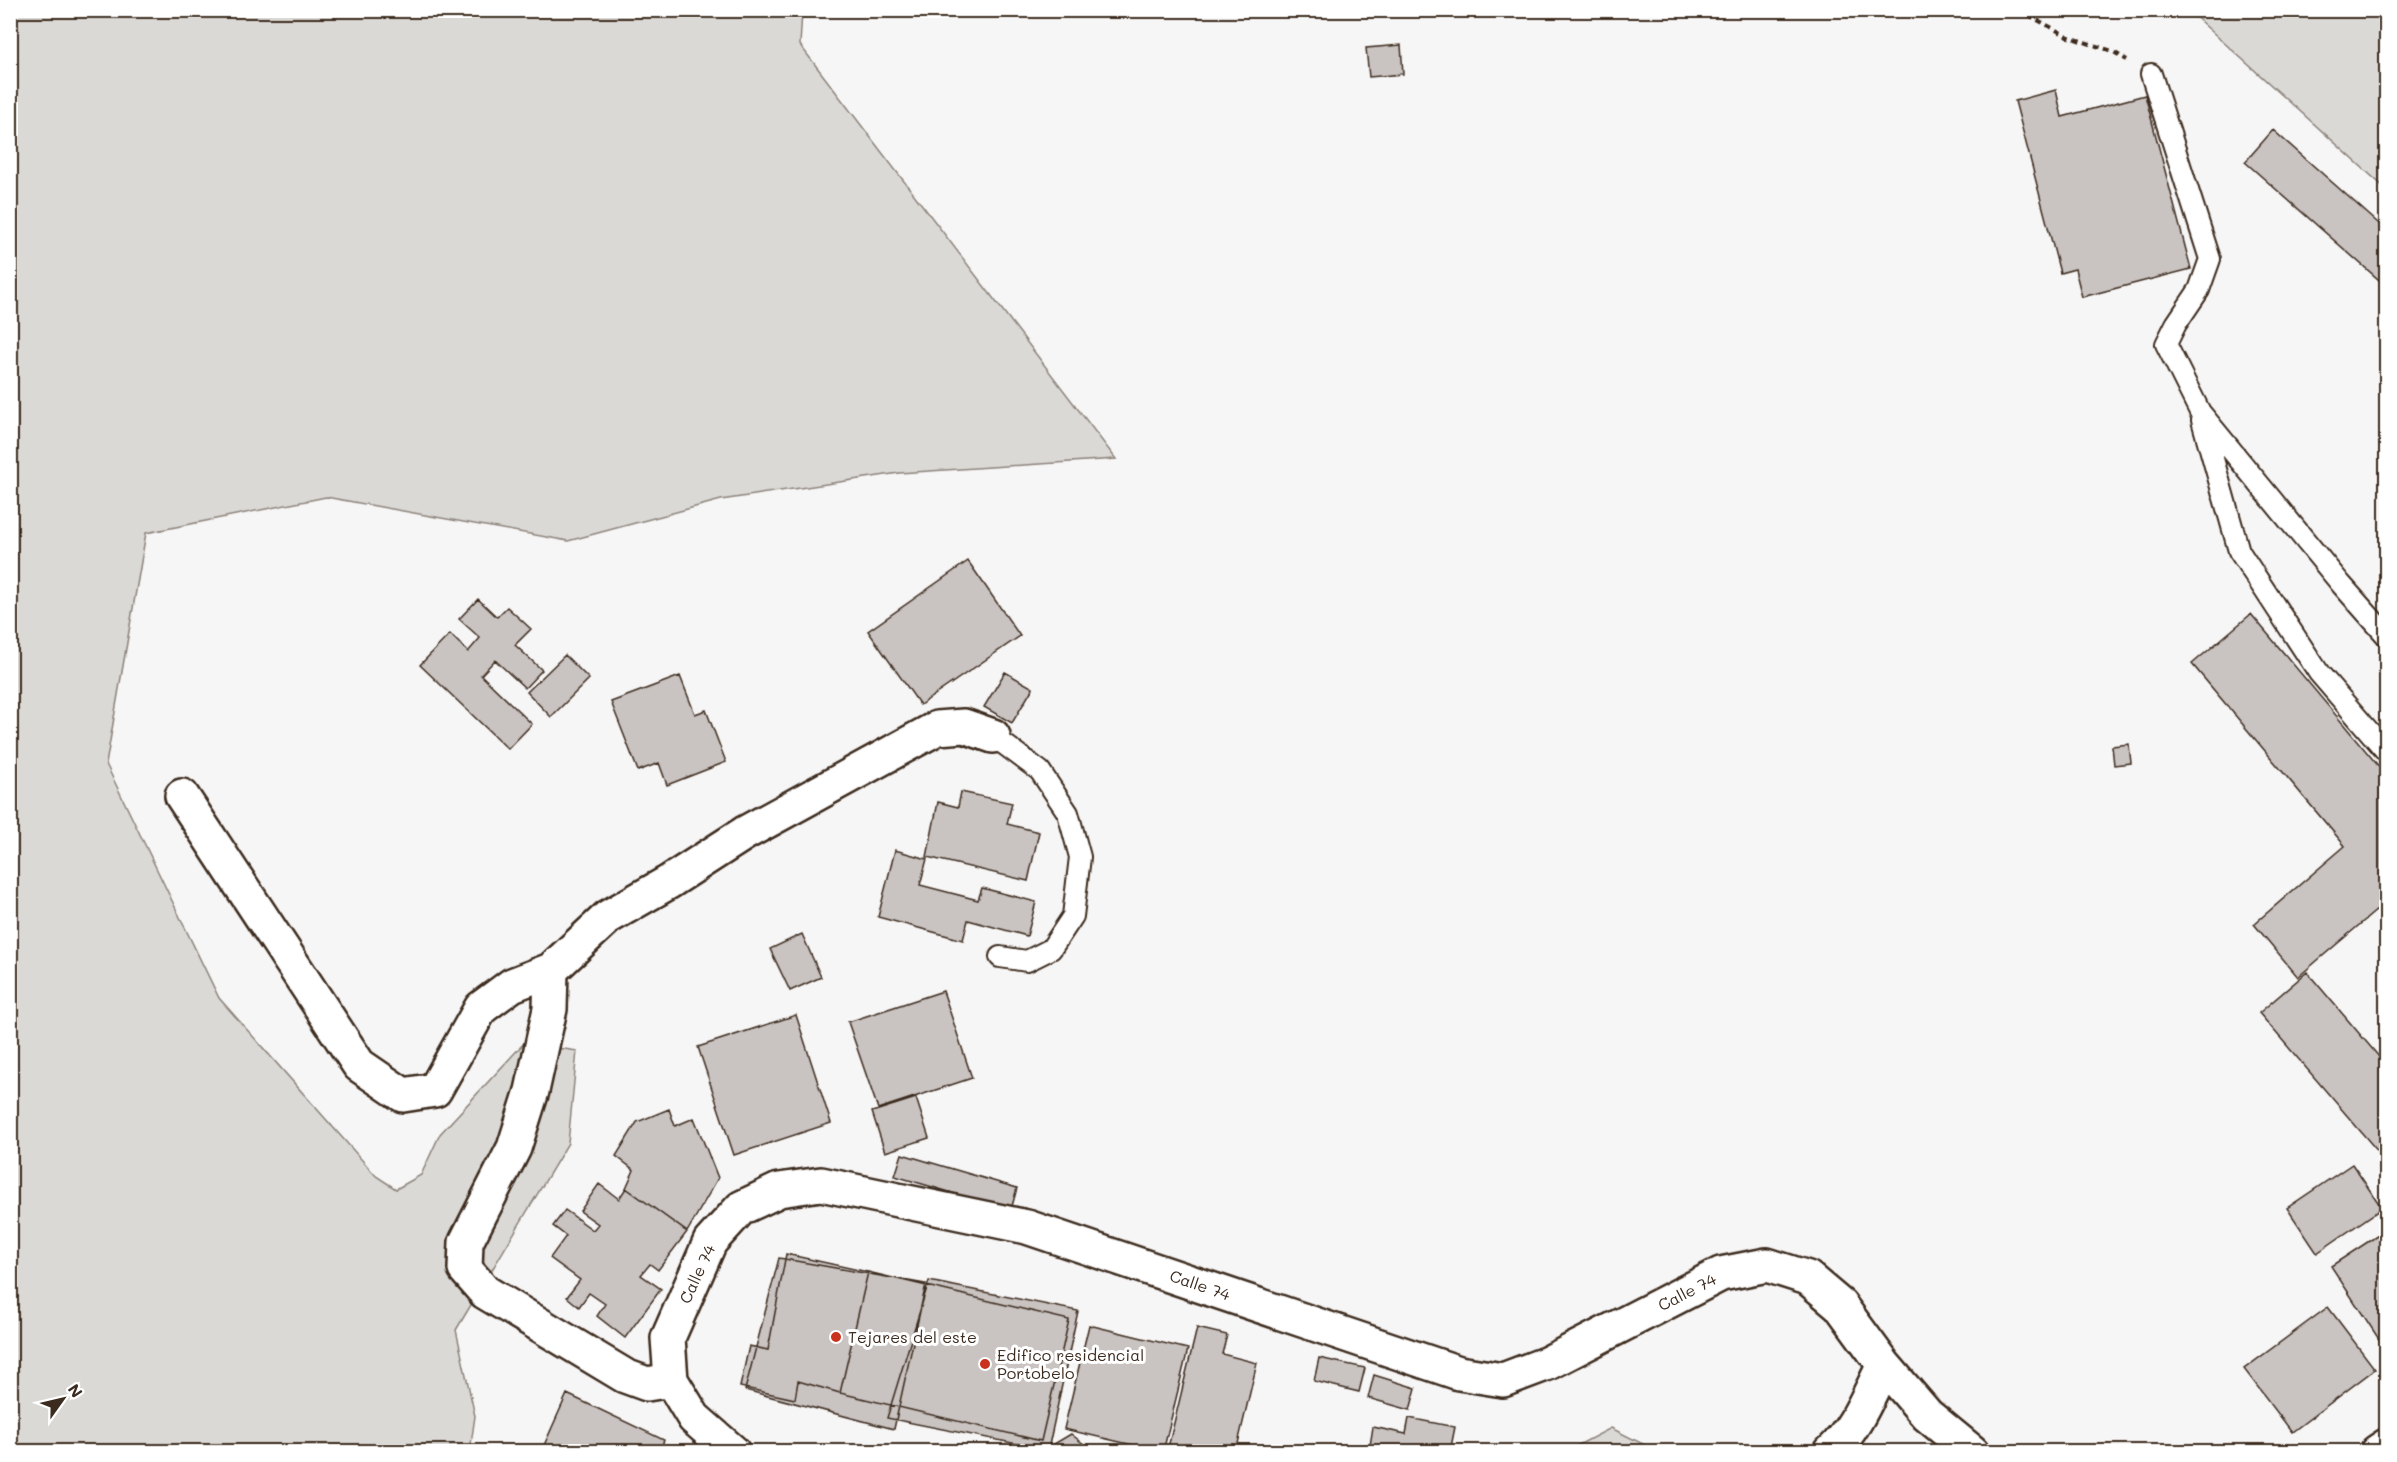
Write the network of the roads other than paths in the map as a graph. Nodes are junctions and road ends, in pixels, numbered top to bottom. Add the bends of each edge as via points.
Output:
1 (2151, 74) road end
2 (2200, 412) junction
3 (2386, 634) edge
4 (993, 736) joint
5 (2386, 751) edge
6 (183, 796) dead end
7 (1000, 957) dead end
8 (550, 970) junction
9 (1884, 1365) junction
10 (671, 1380) junction
11 (2386, 1446) edge
12 (733, 1452) edge
13 (1831, 1452) edge
14 (1972, 1452) edge
15 (2377, 1452) edge

1 - 2 lane via 2210,259 2199,290 2166,344
2 - 3 lane
2 - 5 lane via 2239,551 2319,673
4 - 7 lane via 1040,771 1068,813 1080,857 1073,916 1051,949 1027,961
4 - 8 street via 964,726 937,728 745,833 608,917
6 - 8 street via 359,1065 403,1095 435,1090 481,1008 512,985
8 - 10 street via 550,1009 532,1091 514,1148 466,1242 465,1269 485,1292 625,1376 647,1384
9 - 10 street, Calle 74 via 1840,1305 1808,1278 1767,1265 1721,1274 1548,1363 1503,1380 1460,1373 1027,1227 821,1184 779,1190 741,1208 710,1242 668,1338
9 - 13 street via 1862,1410
9 - 14 street, Calle 74 via 1927,1415
10 - 12 street, Calle 74 via 694,1418
11 - 15 street

